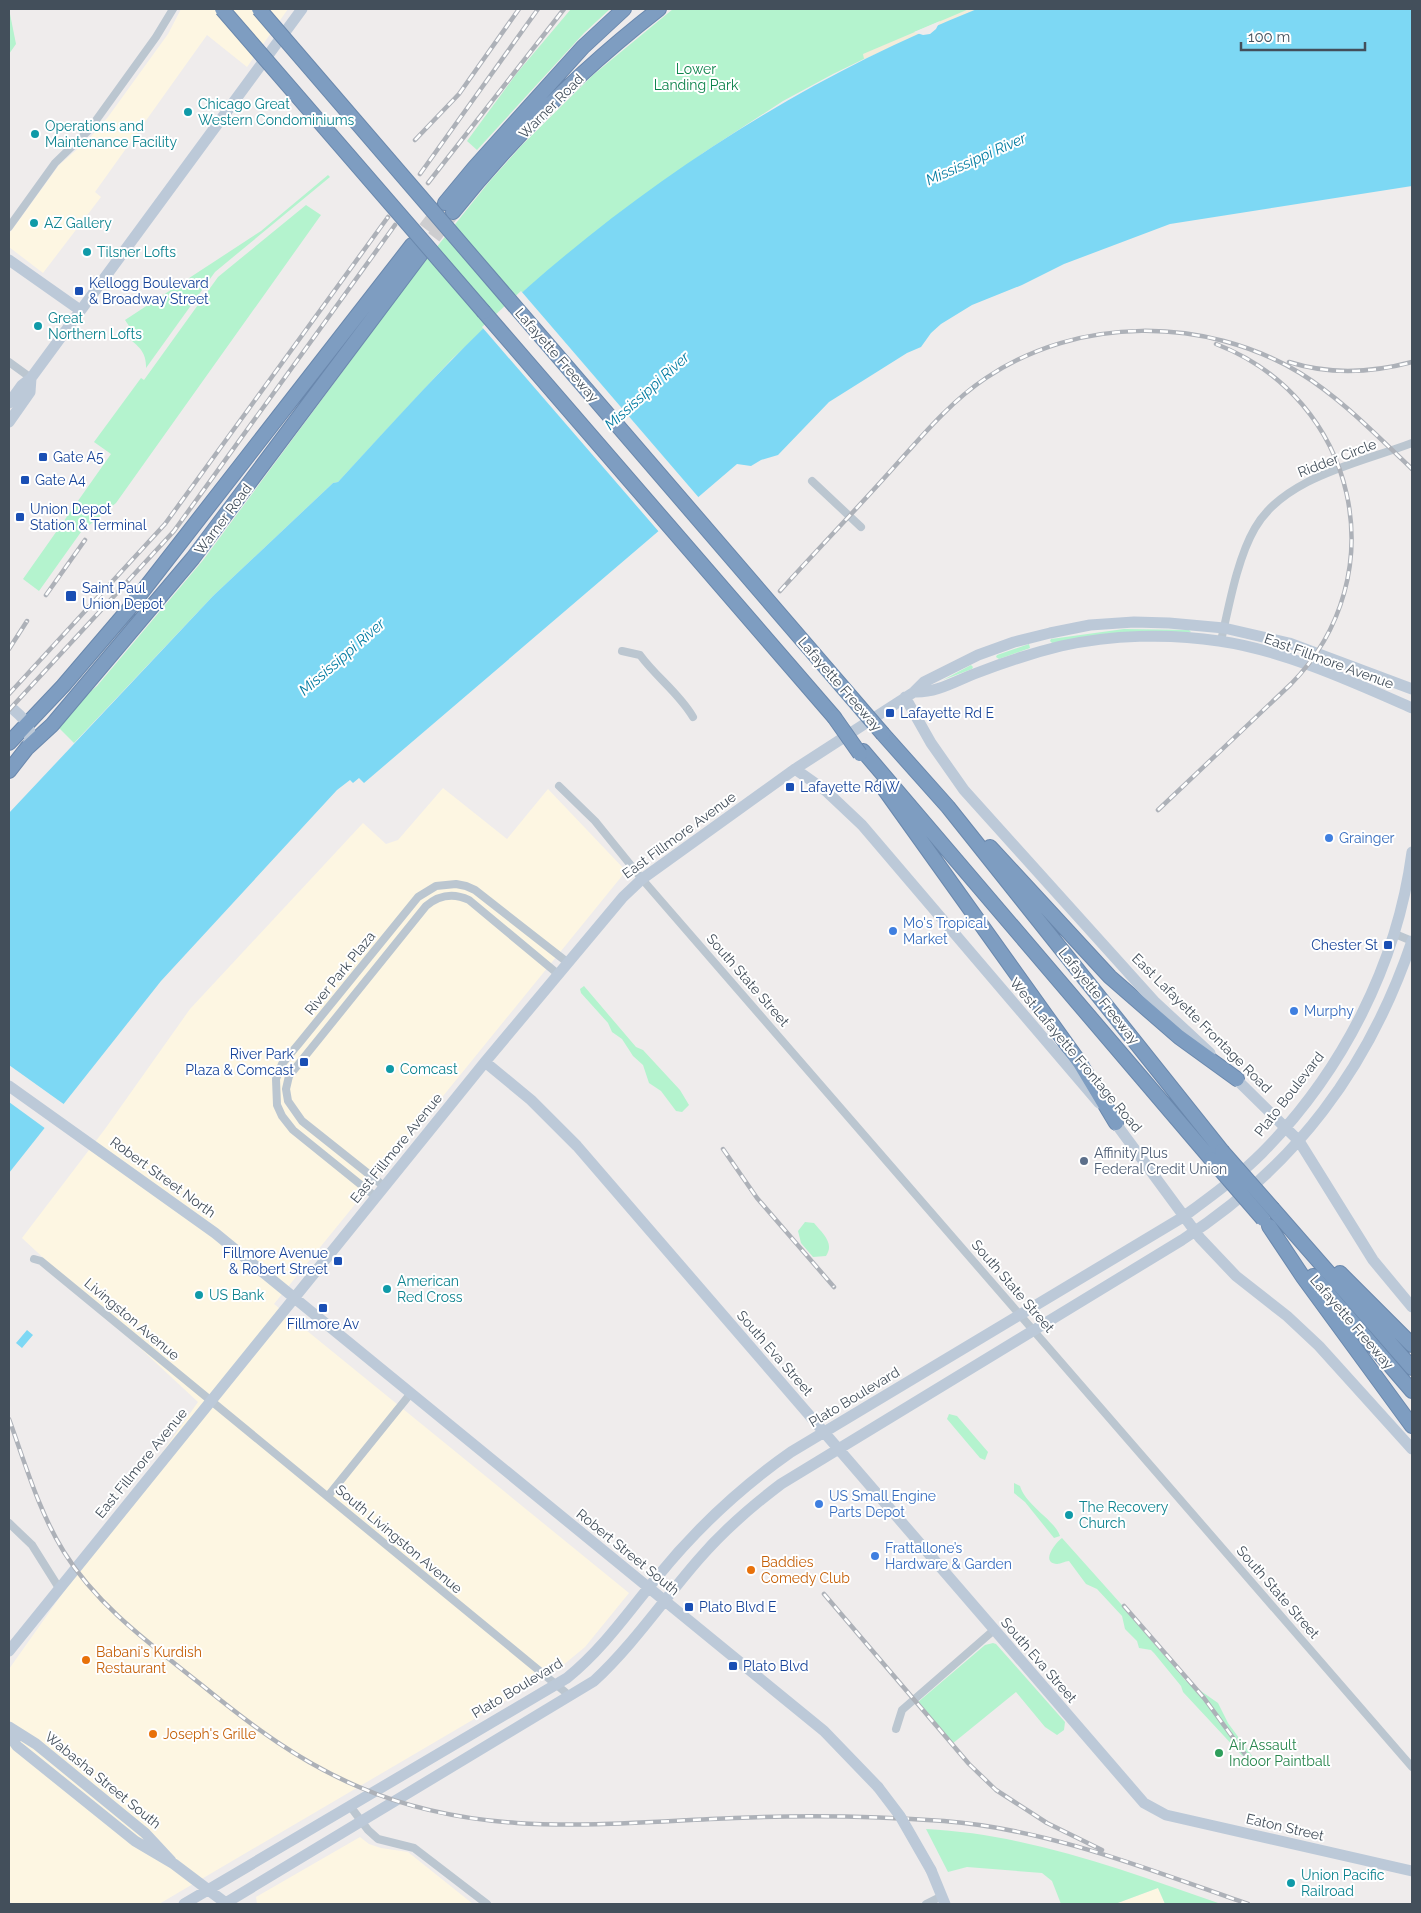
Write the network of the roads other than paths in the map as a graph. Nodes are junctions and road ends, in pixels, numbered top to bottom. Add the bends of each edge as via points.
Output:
1 (173, 9) edge
2 (222, 9) edge
3 (259, 9) edge
4 (302, 9) edge
5 (624, 9) edge
6 (659, 9) edge
7 (9, 227) edge
8 (9, 260) edge
9 (80, 310) junction
10 (9, 362) edge
11 (31, 378) junction
12 (9, 403) edge
13 (9, 422) edge
14 (1412, 443) edge
15 (812, 481) dead end
16 (861, 527) dead end
17 (1224, 628) junction
18 (1221, 641) junction
19 (622, 651) dead end
20 (1412, 690) edge
21 (909, 694) junction
22 (1412, 708) edge
23 (14, 710) dead end
24 (693, 717) dead end
25 (28, 723) junction
26 (9, 743) edge
27 (27, 748) junction
28 (862, 753) junction
29 (795, 769) junction
30 (9, 771) edge
31 (559, 786) dead end
32 (948, 807) junction
33 (1412, 852) edge
34 (642, 879) junction
35 (1395, 934) junction
36 (1412, 941) edge
37 (567, 962) junction
38 (558, 974) junction
39 (484, 1062) junction
40 (1237, 1079) junction
41 (9, 1086) edge
42 (1116, 1123) junction
43 (1286, 1127) junction
44 (1299, 1141) junction
45 (1216, 1155) junction
46 (385, 1187) junction
47 (376, 1197) junction
48 (1276, 1212) junction
49 (1183, 1218) junction
50 (1266, 1222) junction
51 (1195, 1232) junction
52 (34, 1259) dead end
53 (295, 1298) junction
54 (1412, 1307) edge
55 (1020, 1314) junction
56 (1034, 1330) junction
57 (1412, 1345) edge
58 (1412, 1368) edge
59 (1412, 1391) edge
60 (411, 1393) junction
61 (212, 1402) junction
62 (1412, 1426) edge
63 (824, 1434) junction
64 (839, 1448) junction
65 (1412, 1450) edge
66 (328, 1496) junction
67 (9, 1523) edge
68 (59, 1588) junction
69 (648, 1589) junction
70 (663, 1601) junction
71 (994, 1630) junction
72 (9, 1651) edge
73 (556, 1685) junction
74 (570, 1696) junction
75 (9, 1727) edge
76 (896, 1729) dead end
77 (9, 1735) edge
78 (1411, 1761) edge
79 (350, 1806) junction
80 (1152, 1809) joint
81 (361, 1822) junction
82 (174, 1864) junction
83 (1412, 1871) edge
84 (208, 1890) junction
85 (943, 1900) edge
86 (184, 1904) edge
87 (226, 1904) edge
88 (486, 1904) edge
89 (926, 1904) edge

1 - 7 street via 89,130 55,164
2 - 28 highway, Lafayette Freeway, bridge
3 - 32 highway, Lafayette Freeway, bridge
4 - 9 main road
5 - 6 highway, Warner Road via 583,48 474,168 449,208 564,91
8 - 9 main road
9 - 11 main road
10 - 11 street
11 - 12 main road
11 - 13 main road via 30,392
14 - 17 street, Ridder Circle via 1312,480 1274,502 1248,542
15 - 16 street
17 - 18 street, Ridder Circle
17 - 20 main road, East Fillmore Avenue via 1289,643
17 - 21 main road, East Fillmore Avenue via 1134,622 1090,625 1050,633 978,655 938,674
18 - 21 main road, East Fillmore Avenue via 1145,637 1062,646 1015,659 930,692
18 - 22 main road, East Fillmore Avenue via 1307,666
19 - 24 street via 640,655 684,701
21 - 29 main road, East Fillmore Avenue
21 - 40 main road, East Lafayette Frontage Road via 930,743 964,790 1154,1001
23 - 25 main road
25 - 26 highway, Warner Road
25 - 27 main road via 31,738
25 - 27 highway, Warner Road via 128,610 417,250 193,558 52,725
27 - 30 highway, Warner Road
28 - 42 highway via 1080,1063
28 - 45 highway, Lafayette Freeway
29 - 34 main road, East Fillmore Avenue
29 - 42 main road, West Lafayette Frontage Road via 826,790 862,825
31 - 34 street, South State Street via 596,822
32 - 40 highway via 991,847 1110,977 1179,1037
32 - 45 highway, Lafayette Freeway
33 - 35 main road, Plato Boulevard
34 - 37 main road, East Fillmore Avenue via 622,897
34 - 55 street, South State Street
35 - 36 street
35 - 43 main road, Plato Boulevard via 1356,1027 1318,1086
36 - 44 main road via 1394,992 1370,1042 1346,1081
37 - 38 main road, East Fillmore Avenue
37 - 47 street, River Park Plaza via 475,890 456,884 436,886 418,897 300,1041 282,1064 276,1079 277,1105 282,1116 293,1130
38 - 39 main road, East Fillmore Avenue
38 - 46 street, River Park Plaza via 469,900 456,896 439,898 426,906 292,1070 287,1081 292,1110
39 - 46 main road, East Fillmore Avenue
39 - 63 main road, South Eva Street via 531,1100 577,1146
40 - 43 main road, East Lafayette Frontage Road
41 - 53 main road, Robert Street North via 201,1222
42 - 49 main road, West Lafayette Frontage Road
43 - 44 main road, East Lafayette Frontage Road
43 - 49 main road, Plato Boulevard via 1235,1177
44 - 51 main road via 1260,1181
44 - 54 main road, East Lafayette Frontage Road via 1373,1260
45 - 48 highway, Lafayette Freeway, bridge
45 - 50 highway, Lafayette Freeway, bridge
46 - 47 main road, East Fillmore Avenue
47 - 53 main road, East Fillmore Avenue
48 - 57 highway
48 - 58 highway, Lafayette Freeway
49 - 51 main road, West Lafayette Frontage Road
49 - 55 main road, Plato Boulevard
50 - 59 highway, Lafayette Freeway
50 - 62 highway
51 - 56 main road
51 - 65 main road, West Lafayette Frontage Road via 1236,1276 1319,1346
52 - 61 street, Livingston Avenue via 41,1261
53 - 60 main road, Robert Street South
53 - 61 main road, East Fillmore Avenue
55 - 56 street, South State Street
55 - 63 main road, Plato Boulevard
56 - 64 main road
56 - 78 street, South State Street
60 - 66 street
60 - 69 main road, Robert Street South
61 - 66 street, South Livingston Avenue
61 - 68 main road, East Fillmore Avenue
63 - 64 main road, South Eva Street
63 - 69 main road, Plato Boulevard via 792,1452 744,1488 706,1522
64 - 70 main road via 762,1498 709,1547
64 - 71 main road, South Eva Street
66 - 73 street, South Livingston Avenue
67 - 68 street via 32,1545
68 - 72 main road, East Fillmore Avenue
69 - 70 main road, Robert Street South
69 - 73 main road, Plato Boulevard via 599,1649
70 - 74 main road via 603,1672
70 - 85 main road, Robert Street South, bridge via 824,1731 878,1787 900,1816 931,1870
71 - 76 street via 902,1710
71 - 80 main road, South Eva Street via 1138,1797
73 - 74 street, South Livingston Avenue
73 - 79 main road, Plato Boulevard
74 - 81 main road
75 - 82 main road, Wabasha Street South via 36,1744 145,1833
77 - 82 main road, Wabasha Street South via 17,1746 119,1829
79 - 81 street
79 - 84 main road, Plato Boulevard
80 - 83 main road, Eaton Street via 1166,1815
81 - 87 main road
81 - 88 street via 378,1839 414,1848
82 - 84 main road, Wabasha Street South
84 - 86 main road, Plato Boulevard
84 - 87 main road, Wabasha Street South
85 - 89 street

